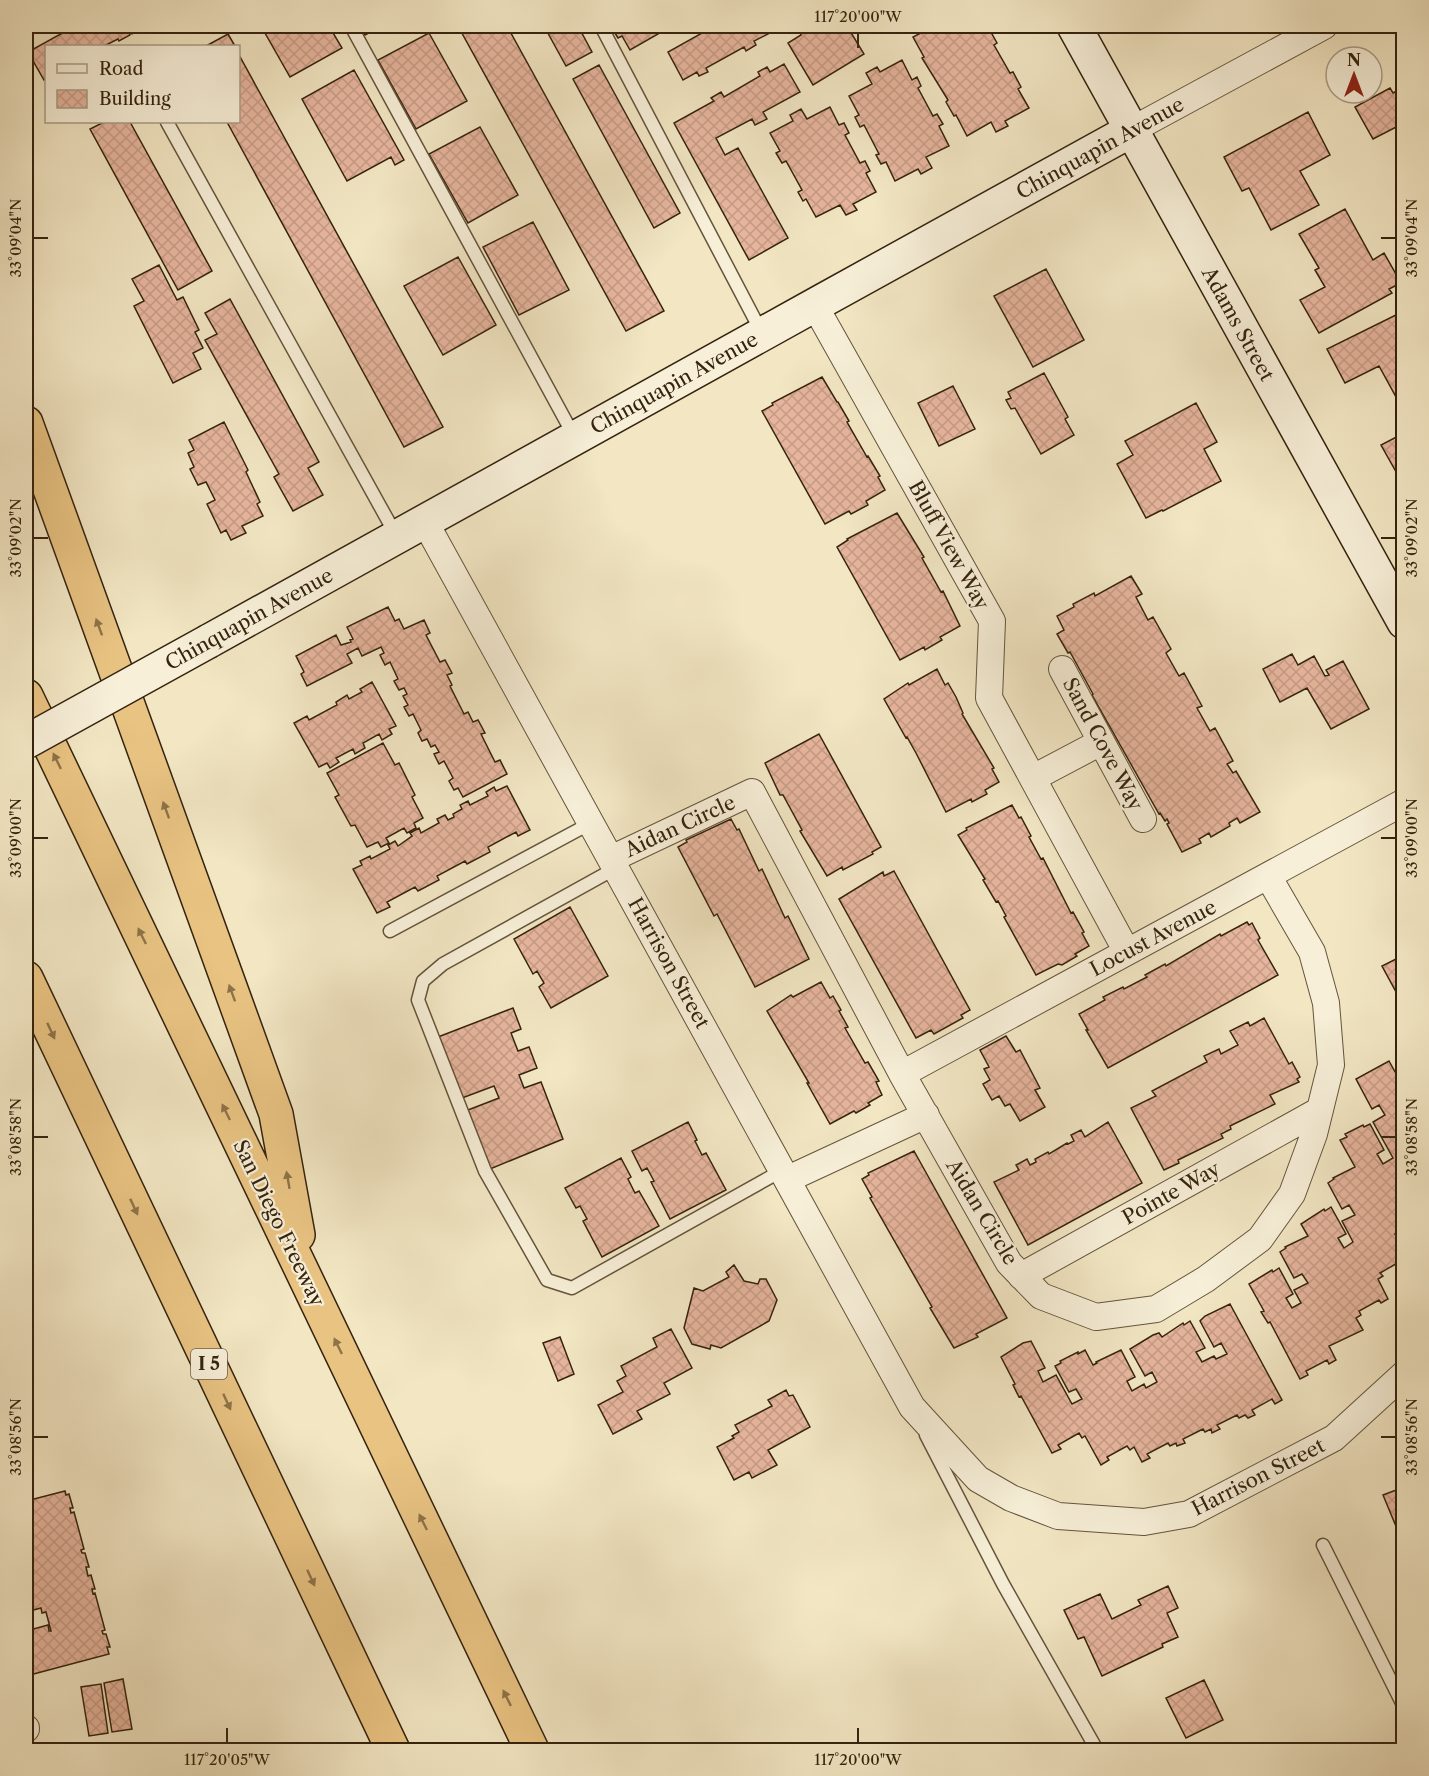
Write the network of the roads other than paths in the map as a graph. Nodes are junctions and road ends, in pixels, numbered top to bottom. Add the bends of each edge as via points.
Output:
1 (351, 26) edge
2 (601, 26) edge
3 (1074, 26) edge
4 (1324, 26) edge
5 (167, 123) edge
6 (1130, 131) junction
7 (815, 306) junction
8 (763, 335) junction
9 (26, 423) edge
10 (575, 437) junction
11 (410, 528) junction
12 (1400, 608) edge
13 (1062, 669) dead end
14 (26, 696) edge
15 (26, 742) edge
16 (1101, 742) junction
17 (1033, 778) junction
18 (1404, 802) edge
19 (1143, 819) dead end
20 (591, 823) junction
21 (614, 863) junction
22 (1268, 876) junction
23 (390, 931) dead end
24 (1127, 952) junction
25 (26, 978) edge
26 (902, 1074) junction
27 (1320, 1110) junction
28 (926, 1114) junction
29 (785, 1175) junction
30 (1021, 1276) junction
31 (306, 1279) junction
32 (1404, 1374) edge
33 (912, 1407) junction
34 (1323, 1545) dead end
35 (1404, 1707) edge
36 (393, 1750) edge
37 (532, 1750) edge
38 (1097, 1750) edge

1 - 10 lane
2 - 8 lane
3 - 6 street, Adams Street
4 - 6 street, Chinquapin Avenue
5 - 11 lane
6 - 7 street, Chinquapin Avenue
6 - 12 street, Adams Street
7 - 8 street, Chinquapin Avenue
7 - 17 street, Bluff View Way via 992,621 989,698
8 - 10 street, Chinquapin Avenue
31 -> 9 highway via 276,1114
10 - 11 street, Chinquapin Avenue
11 - 15 street, Chinquapin Avenue, bridge
11 - 20 street, Harrison Street
13 - 16 street, Sand Cove Way
31 -> 14 highway, San Diego Freeway
16 - 17 street
16 - 19 street, Sand Cove Way
17 - 24 street, Bluff View Way
18 - 22 street, Locust Avenue
20 - 21 street, Harrison Street
20 - 23 lane
21 - 26 street, Aidan Circle via 752,792
21 - 29 street, Harrison Street
21 - 29 lane via 443,964 423,981 418,1000 485,1171 547,1280 572,1288
22 - 24 street, Locust Avenue
22 - 27 street, Aidan Circle via 1312,952 1326,1003 1331,1065
24 - 26 street, Locust Avenue
25 -> 36 highway, I 5
26 - 28 street, Aidan Circle
27 - 30 street, Pointe Way
27 - 30 street, Aidan Circle via 1292,1194 1260,1239 1206,1279 1156,1309 1096,1317 1041,1296
28 - 29 street
28 - 30 street, Aidan Circle via 1009,1263
29 - 33 street, Harrison Street
37 -> 31 highway, San Diego Freeway
32 - 33 street, Harrison Street via 1334,1438 1189,1514 1144,1522 1058,1516 1011,1498 978,1479
33 - 38 lane, Harrison Street via 1003,1584
34 - 35 lane

